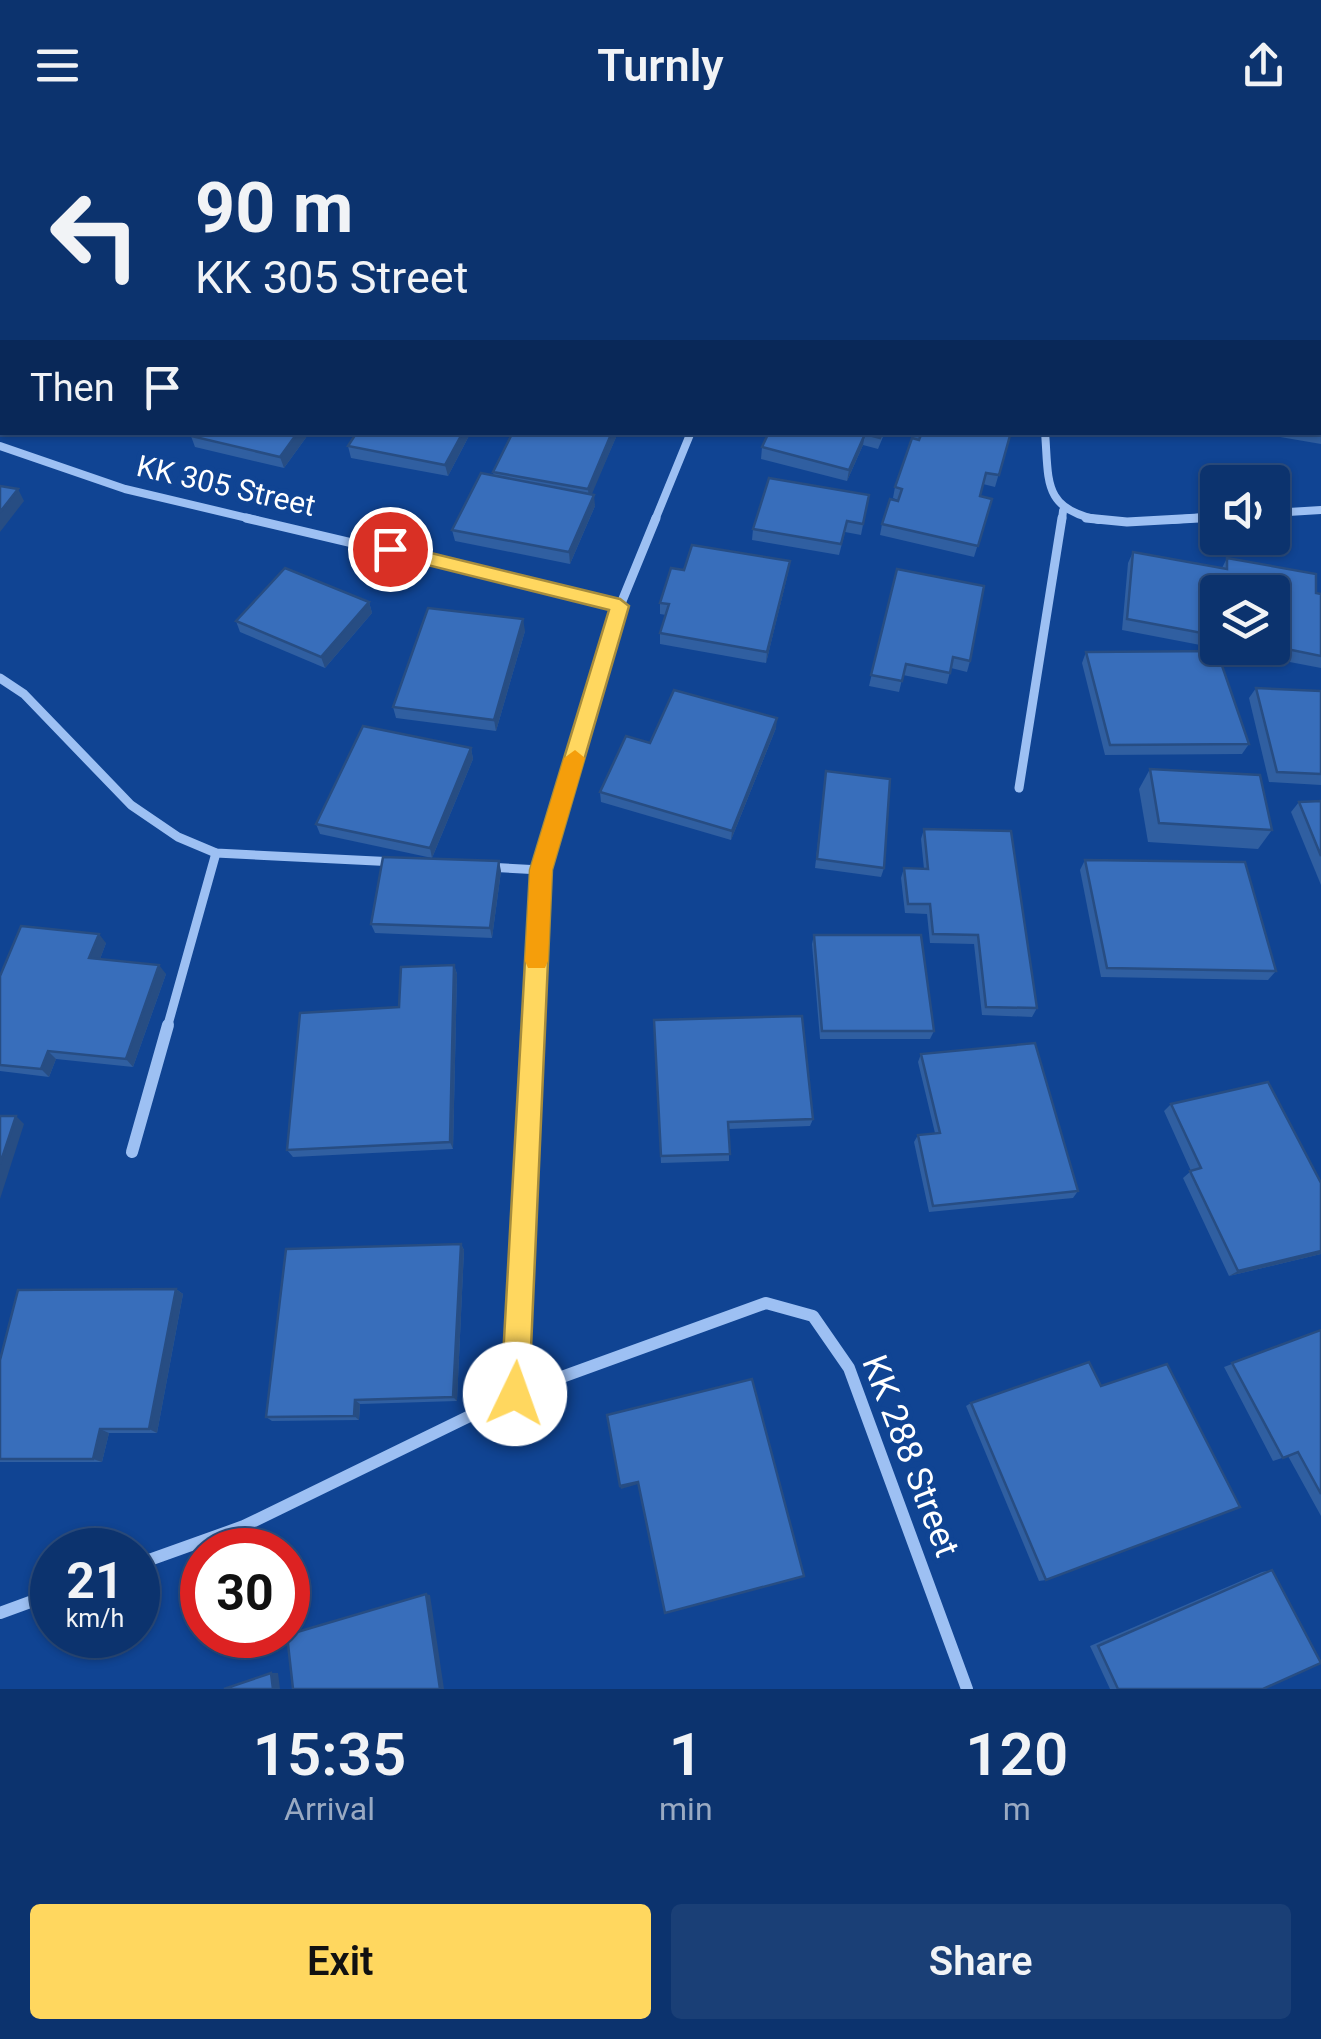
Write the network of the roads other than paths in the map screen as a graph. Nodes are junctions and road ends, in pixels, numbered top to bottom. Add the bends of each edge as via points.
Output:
1 (689, 435) edge
2 (1045, 435) edge
3 (0, 446) edge
4 (1321, 510) edge
5 (1063, 511) junction
6 (1290, 512) edge
7 (1200, 517) edge
8 (620, 606) junction
9 (0, 678) edge
10 (1020, 788) dead end
11 (216, 853) junction
12 (408, 863) edge
13 (465, 866) edge
14 (541, 870) junction
15 (132, 1152) dead end
16 (515, 1394) junction
17 (160, 1556) edge
18 (30, 1602) edge
19 (0, 1613) edge
20 (968, 1689) edge

1 - 8 street
2 - 5 street via 1052,494
3 - 8 street, KK 305 Street via 125,489
4 - 6 street
5 - 7 street via 1096,522
5 - 10 street
8 - 14 street
9 - 11 street via 24,694 130,805 178,838
11 - 12 street
11 - 15 street
13 - 14 street
14 - 16 street
16 - 17 street, KK 288 Street via 244,1526
16 - 20 street, KK 288 Street via 766,1303 813,1316 849,1368
18 - 19 street

